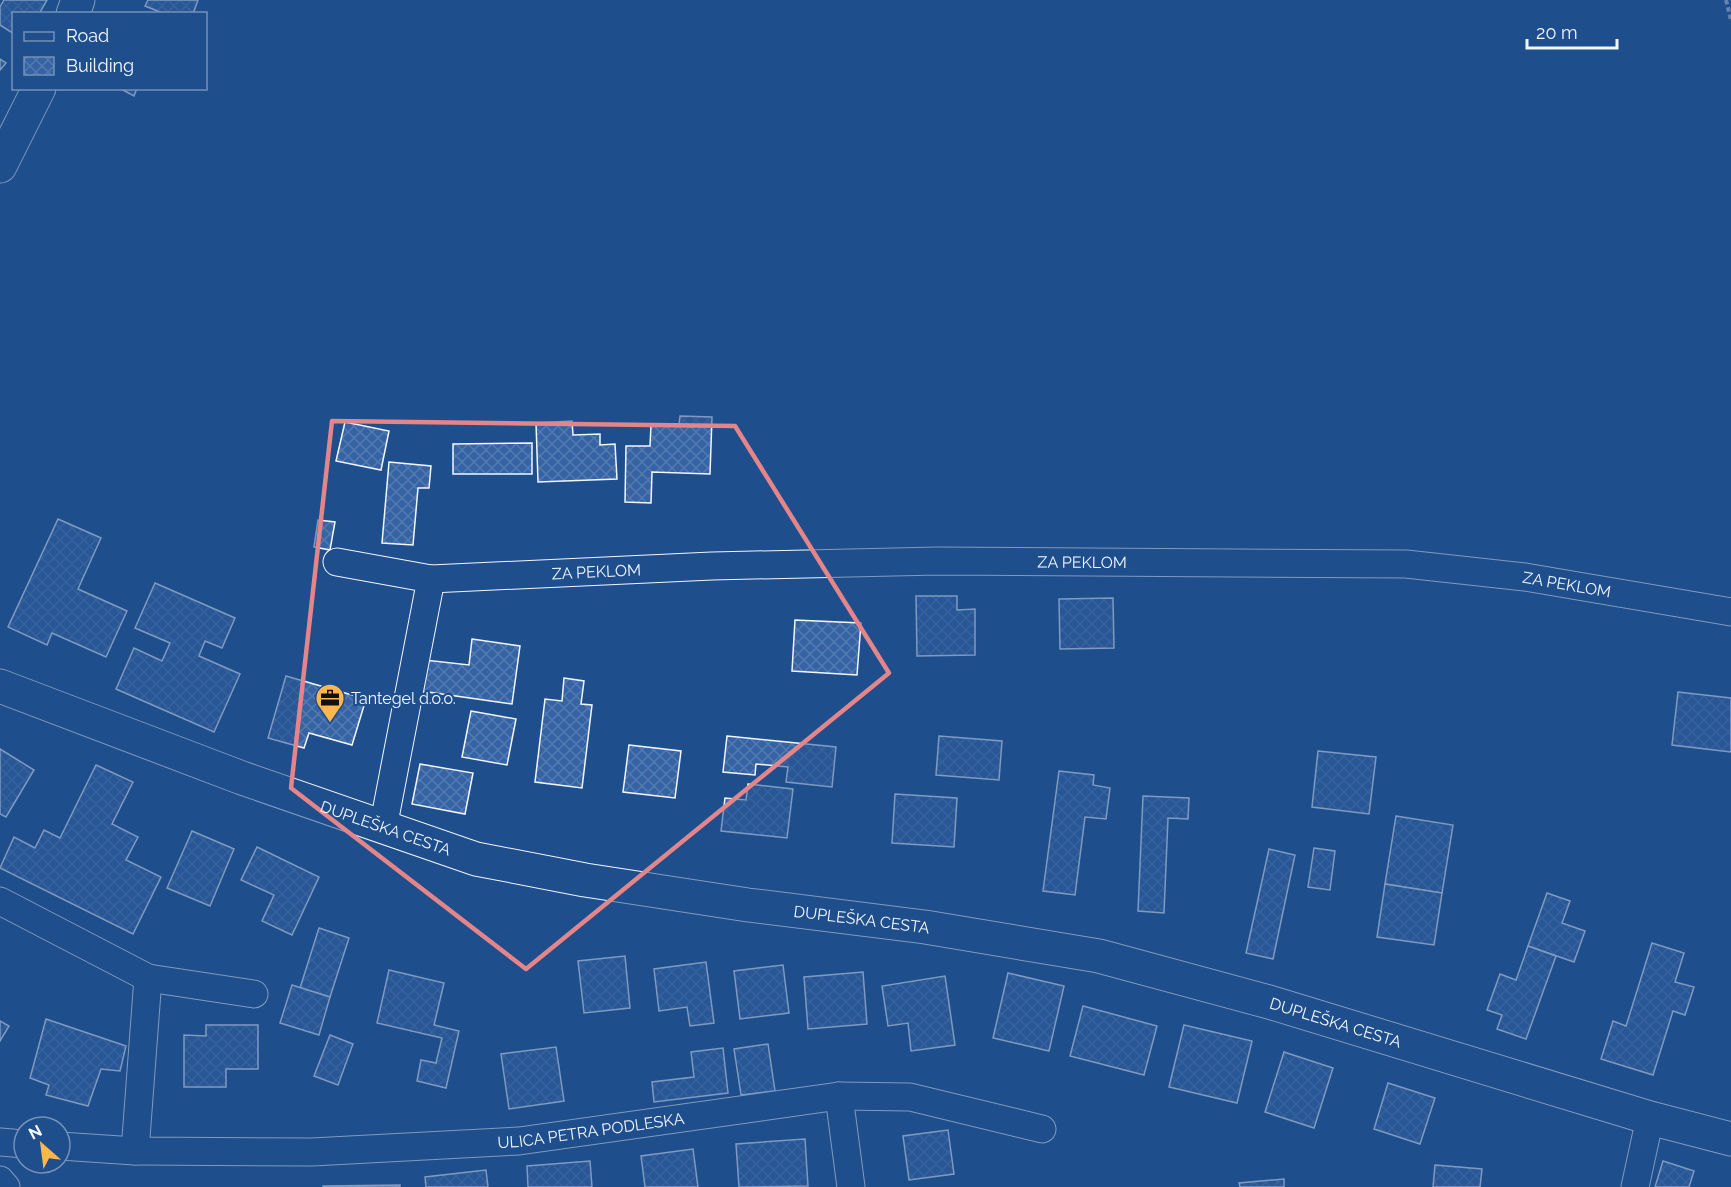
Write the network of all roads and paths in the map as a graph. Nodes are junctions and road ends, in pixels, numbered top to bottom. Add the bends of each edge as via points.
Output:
1 (1726, 0) edge
2 (1731, 20) edge
3 (38, 90) edge
4 (0, 166) edge
5 (337, 562) dead end
6 (431, 579) junction
7 (1731, 612) edge
8 (0, 686) edge
9 (383, 828) junction
10 (0, 901) edge
11 (148, 978) junction
12 (254, 994) dead end
13 (839, 1096) junction
14 (1650, 1118) junction
15 (1042, 1129) dead end
16 (1731, 1139) edge
17 (72, 1147) edge
18 (135, 1151) junction
19 (0, 1180) edge
20 (6, 1187) edge
21 (851, 1187) edge
22 (1635, 1187) edge

1 - 2 path
3 - 4 street
5 - 6 street, ZA PEKLOM
6 - 7 street, ZA PEKLOM via 711,566 939,561 1406,564 1525,577
6 - 9 street
8 - 9 street, DUPLEŠKA CESTA
9 - 14 street, DUPLEŠKA CESTA via 476,859 585,880 925,927 1099,956 1269,1002
10 - 11 street
11 - 12 street
11 - 18 street
13 - 15 street, ULICA PETRA PODLESKA via 910,1097
13 - 18 street, ULICA PETRA PODLESKA via 519,1141 312,1152
13 - 21 street
14 - 16 street, DUPLEŠKA CESTA
14 - 22 street
17 - 18 street, ULICA PETRA PODLESKA
19 - 20 street

